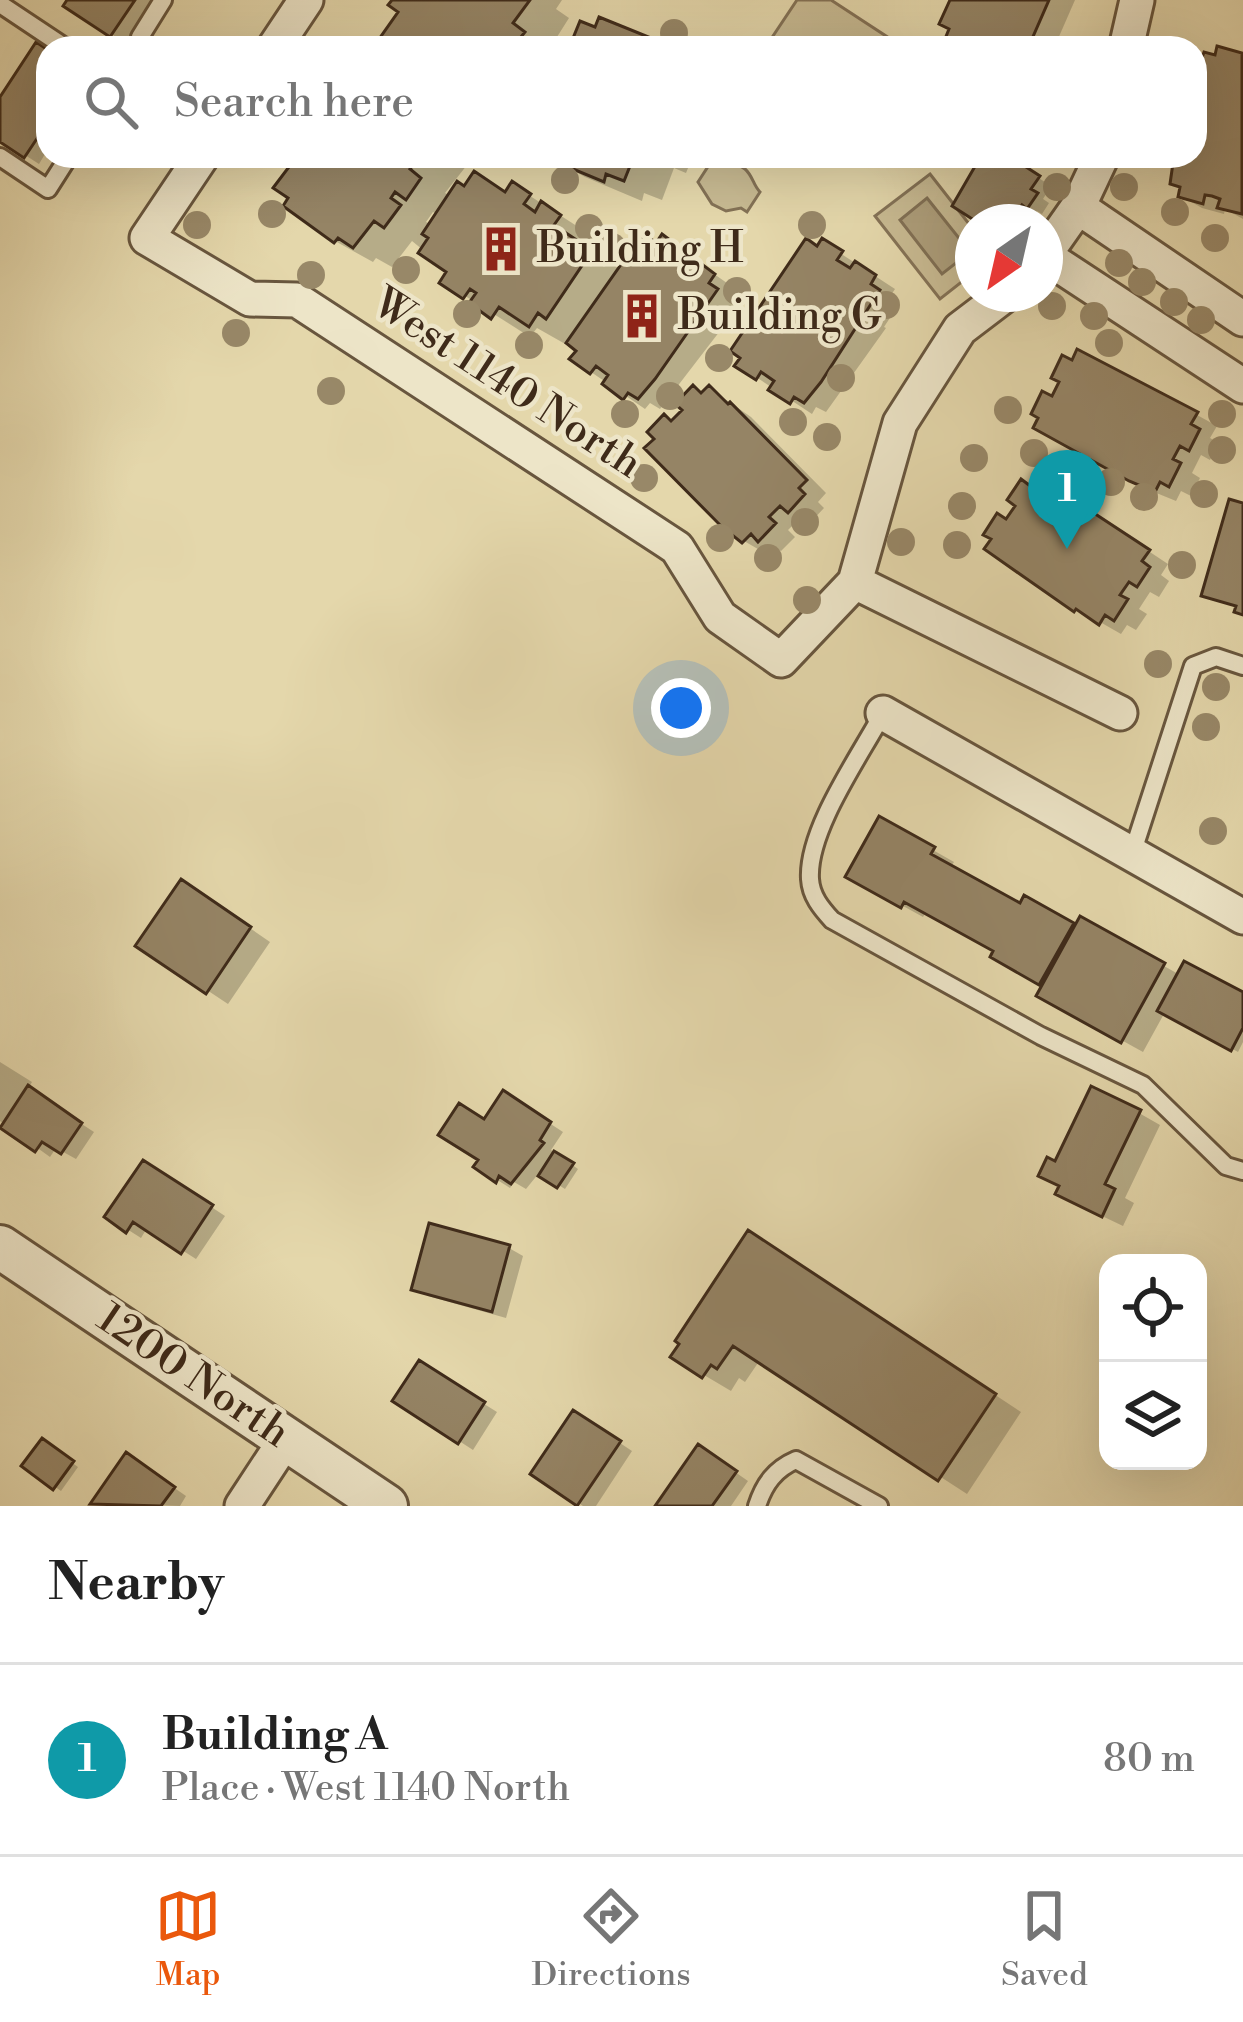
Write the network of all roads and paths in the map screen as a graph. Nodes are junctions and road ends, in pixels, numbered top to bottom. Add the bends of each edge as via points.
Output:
1 (163, 0) edge
2 (307, 0) edge
3 (1137, 0) edge
4 (0, 4) edge
5 (48, 36) edge
6 (141, 36) edge
7 (282, 36) edge
8 (1129, 36) edge
9 (0, 158) edge
10 (61, 168) edge
11 (194, 168) edge
12 (1096, 168) edge
13 (1078, 207) junction
14 (1063, 229) edge
15 (1063, 267) edge
16 (982, 312) edge
17 (1243, 319) edge
18 (1243, 386) edge
19 (855, 582) junction
20 (1243, 666) edge
21 (883, 713) joint
22 (1120, 713) dead end
23 (1132, 854) junction
24 (1243, 917) edge
25 (1243, 1171) edge
26 (0, 1247) edge
27 (286, 1439) junction
28 (242, 1506) edge
29 (386, 1506) edge
30 (757, 1506) edge
31 (879, 1506) edge

1 - 6 lane
2 - 7 street
3 - 8 street
4 - 5 lane
9 - 10 lane via 48,189
11 - 19 street, West 1140 North via 147,238 250,299 297,300 668,542 720,617 781,660
12 - 13 street
13 - 14 street
13 - 17 street
15 - 18 street
16 - 19 street via 960,328 899,423
19 - 22 street
20 - 23 lane via 1216,657 1192,666
21 - 23 street
21 - 25 lane via 812,855 818,905 1041,1036 1143,1084 1226,1166
23 - 24 street
26 - 27 street, 1200 North
27 - 28 street
27 - 29 street, 1200 North
30 - 31 lane via 780,1467 796,1460

